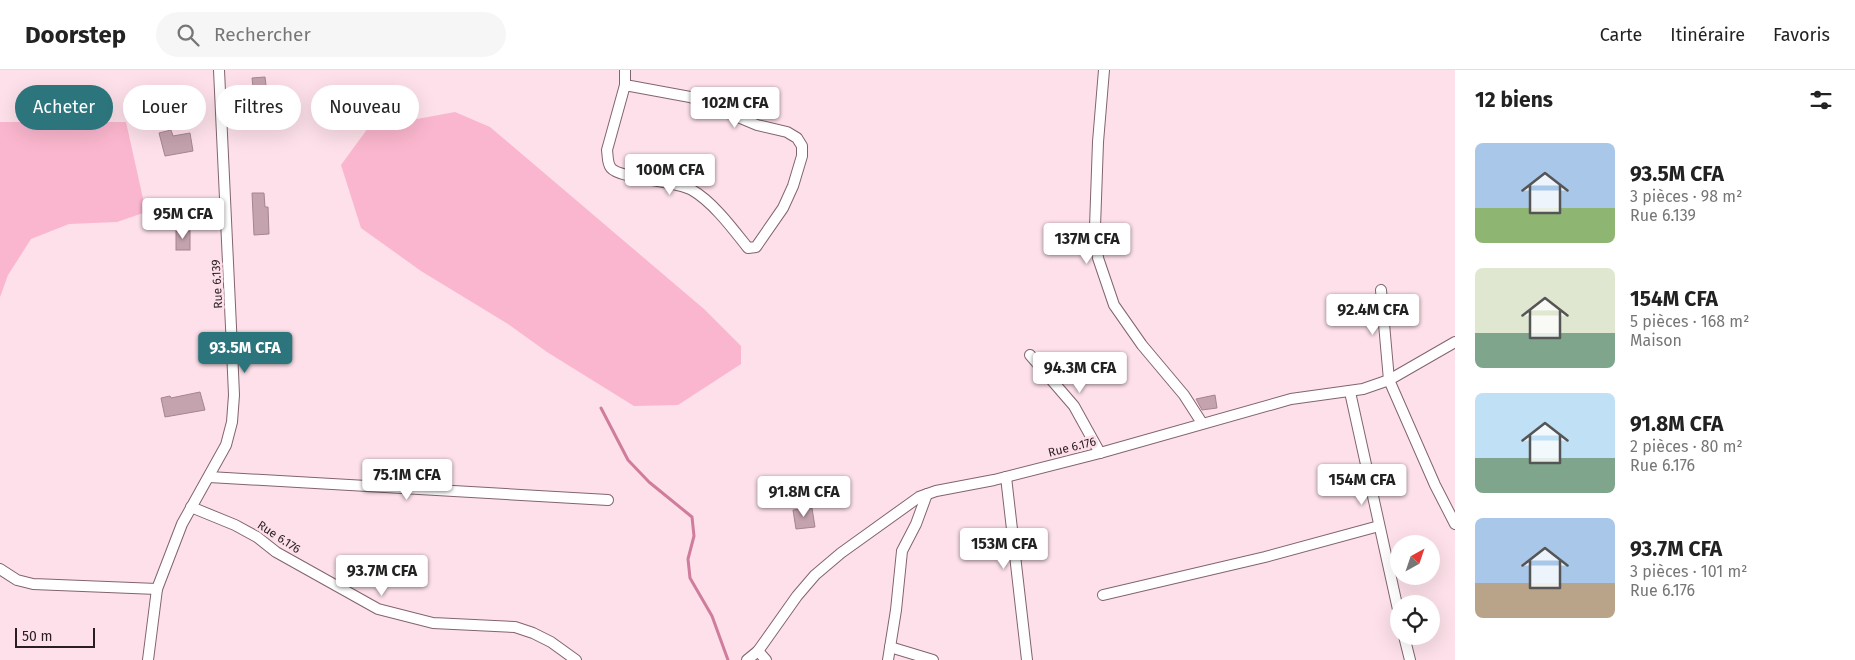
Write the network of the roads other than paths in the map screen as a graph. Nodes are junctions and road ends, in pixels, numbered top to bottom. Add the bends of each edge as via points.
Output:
1 (218, 70) edge
2 (625, 70) edge
3 (1104, 70) edge
4 (625, 85) junction
5 (1381, 290) dead end
6 (1455, 342) edge
7 (1030, 355) dead end
8 (1389, 380) junction
9 (1350, 392) junction
10 (1202, 423) junction
11 (1100, 453) junction
12 (209, 477) junction
13 (1006, 477) junction
14 (927, 494) junction
15 (608, 500) dead end
16 (191, 507) junction
17 (1455, 524) edge
18 (1379, 526) junction
19 (0, 569) edge
20 (157, 589) junction
21 (1103, 595) dead end
22 (1395, 595) edge
23 (1406, 645) edge
24 (890, 647) junction
25 (758, 651) junction
26 (148, 660) edge
27 (576, 660) edge
28 (747, 660) edge
29 (766, 660) edge
30 (888, 660) edge
31 (933, 660) edge
32 (1026, 660) edge
33 (1410, 660) edge

1 - 12 street, Rue 6.139 via 234,395 226,445
2 - 4 street
3 - 10 street via 1095,227 1098,258 1114,305
4 - 4 street via 607,150 612,169 694,191 728,223 748,248 756,247 783,208 796,177 802,156 802,146 797,138 690,97
5 - 8 street
6 - 8 street, Rue 6.176
7 - 11 street via 1074,406
8 - 9 street, Rue 6.176
8 - 17 street
9 - 10 street, Rue 6.176 via 1305,395
9 - 18 street
10 - 11 street, Rue 6.176
11 - 13 street, Rue 6.176
12 - 15 street
12 - 16 street, Rue 6.139
13 - 14 street, Rue 6.176
13 - 32 street
14 - 24 street via 902,551
14 - 25 street, Rue 6.176 via 815,575
16 - 20 street, Rue 6.139
16 - 27 street, Rue 6.176 via 235,524 276,552 378,609 433,623 515,627 551,642
18 - 21 street
18 - 22 street
19 - 20 street via 17,580 32,584
20 - 26 street, Rue 6.139
23 - 33 street
24 - 30 street
24 - 31 street
25 - 28 street, Rue 6.176
25 - 29 street

